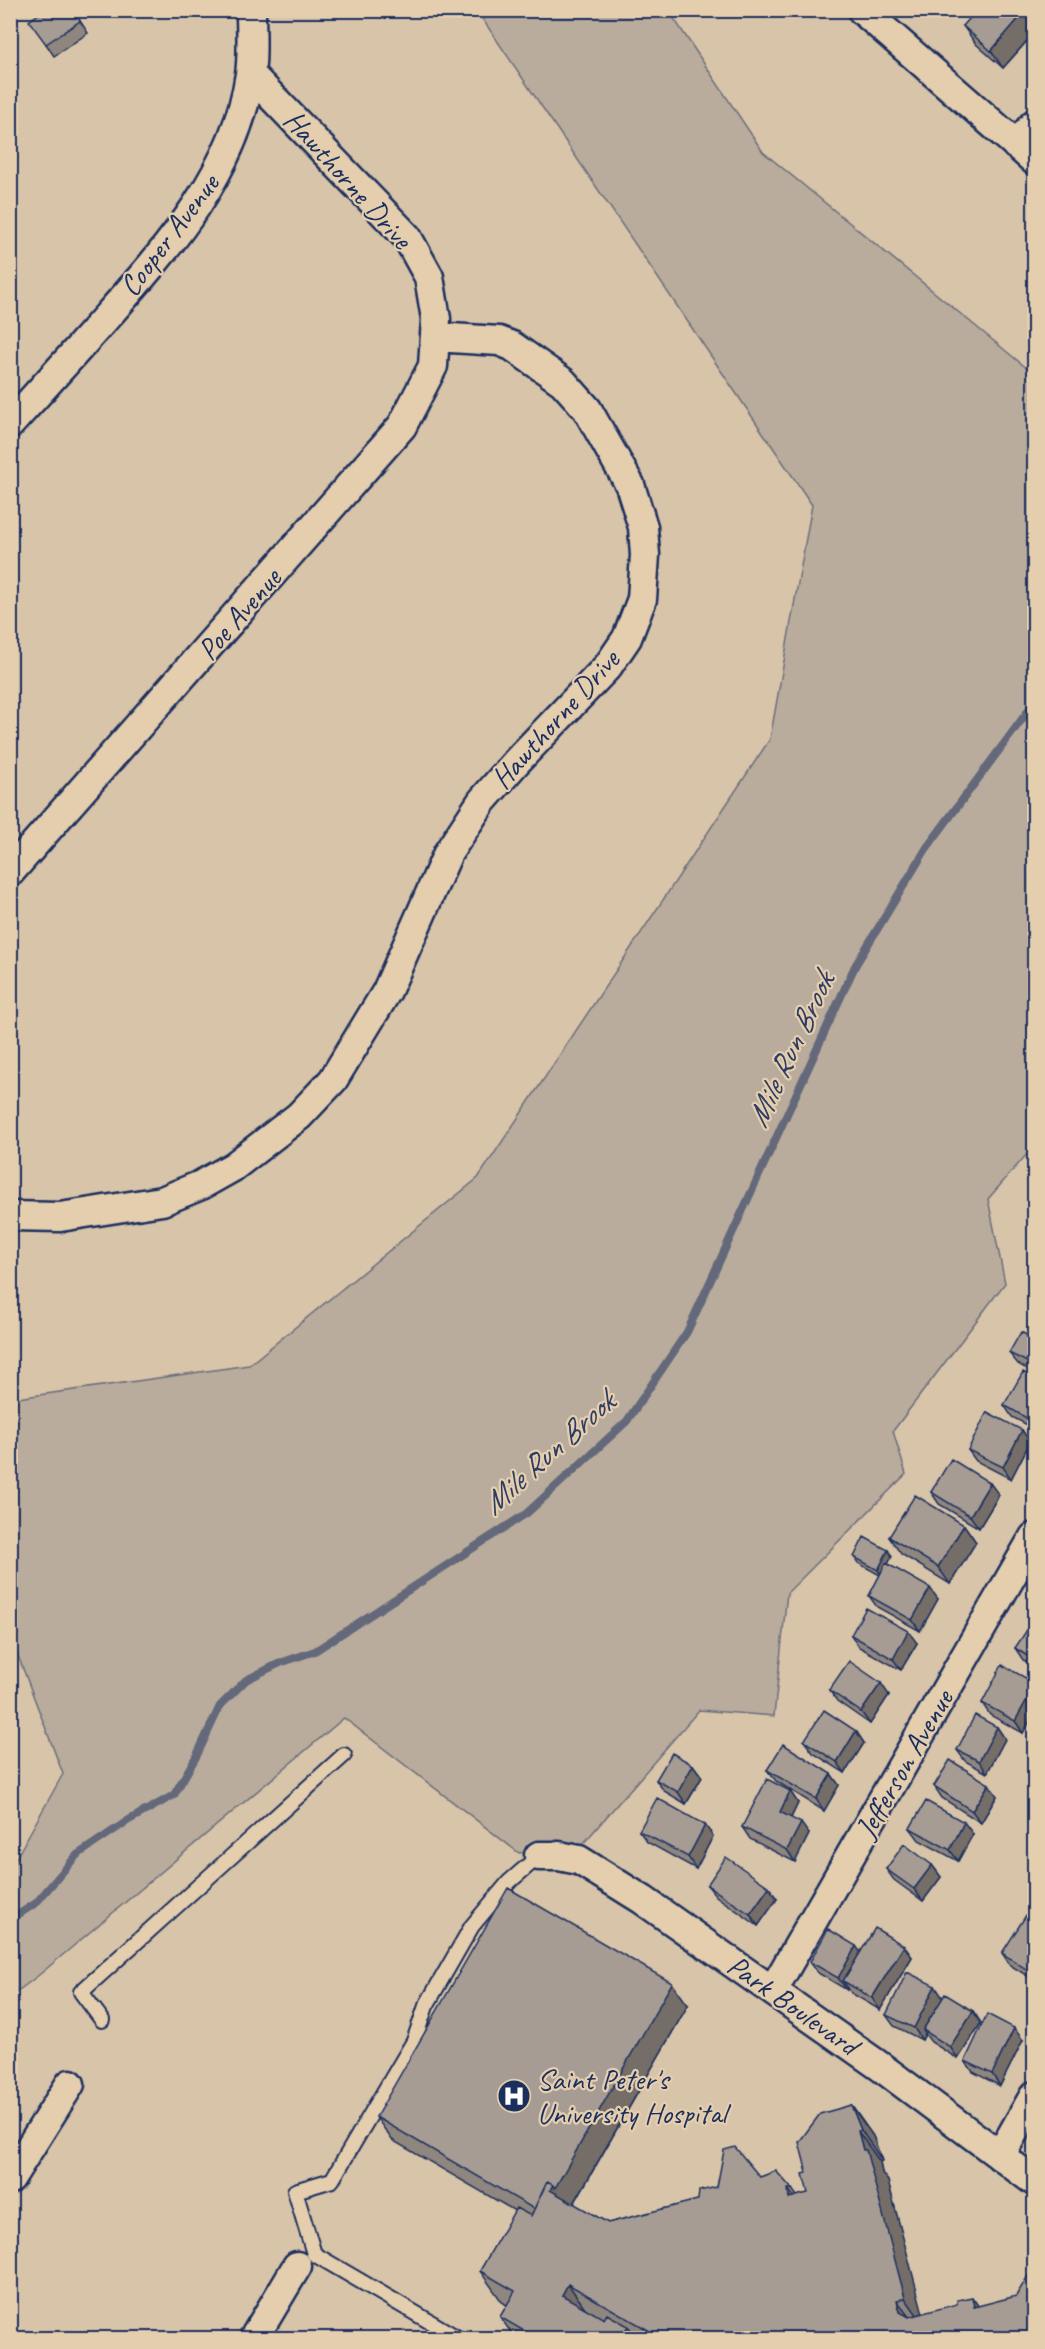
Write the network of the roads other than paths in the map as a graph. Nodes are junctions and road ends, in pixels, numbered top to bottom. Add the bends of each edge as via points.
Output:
1 (251, 10) edge
2 (862, 10) edge
3 (250, 74) junction
4 (1028, 143) edge
5 (435, 337) junction
6 (10, 424) edge
7 (10, 872) edge
8 (10, 1216) edge
9 (1035, 1537) edge
10 (344, 1755) dead end
11 (539, 1856) joint
12 (773, 1990) junction
13 (102, 2020) dead end
14 (70, 2084) dead end
15 (1035, 2096) edge
16 (1000, 2156) junction
17 (10, 2179) edge
18 (1035, 2181) edge
19 (305, 2260) junction
20 (254, 2338) edge
21 (455, 2338) edge

1 - 3 street, Cooper Avenue
2 - 4 street
3 - 5 street, Hawthorne Drive via 407,237 429,277
3 - 6 street, Cooper Avenue via 220,168 182,229
5 - 7 street, Poe Avenue via 433,366 402,426
5 - 8 street, Hawthorne Drive via 499,341 512,346 563,382 587,409 630,484 643,527 642,599 627,638 608,666 482,801 448,853 387,991 333,1080 299,1116 233,1167 162,1202 60,1217
9 - 12 street, Jefferson Avenue
10 - 13 lane via 81,1992
11 - 12 street, Park Boulevard via 579,1860
11 - 19 lane via 509,1882 472,1926 426,2006 414,2041 332,2180 295,2191
12 - 16 street, Park Boulevard
14 - 17 street
15 - 16 street
16 - 18 street, Park Boulevard
19 - 20 street
19 - 21 lane

